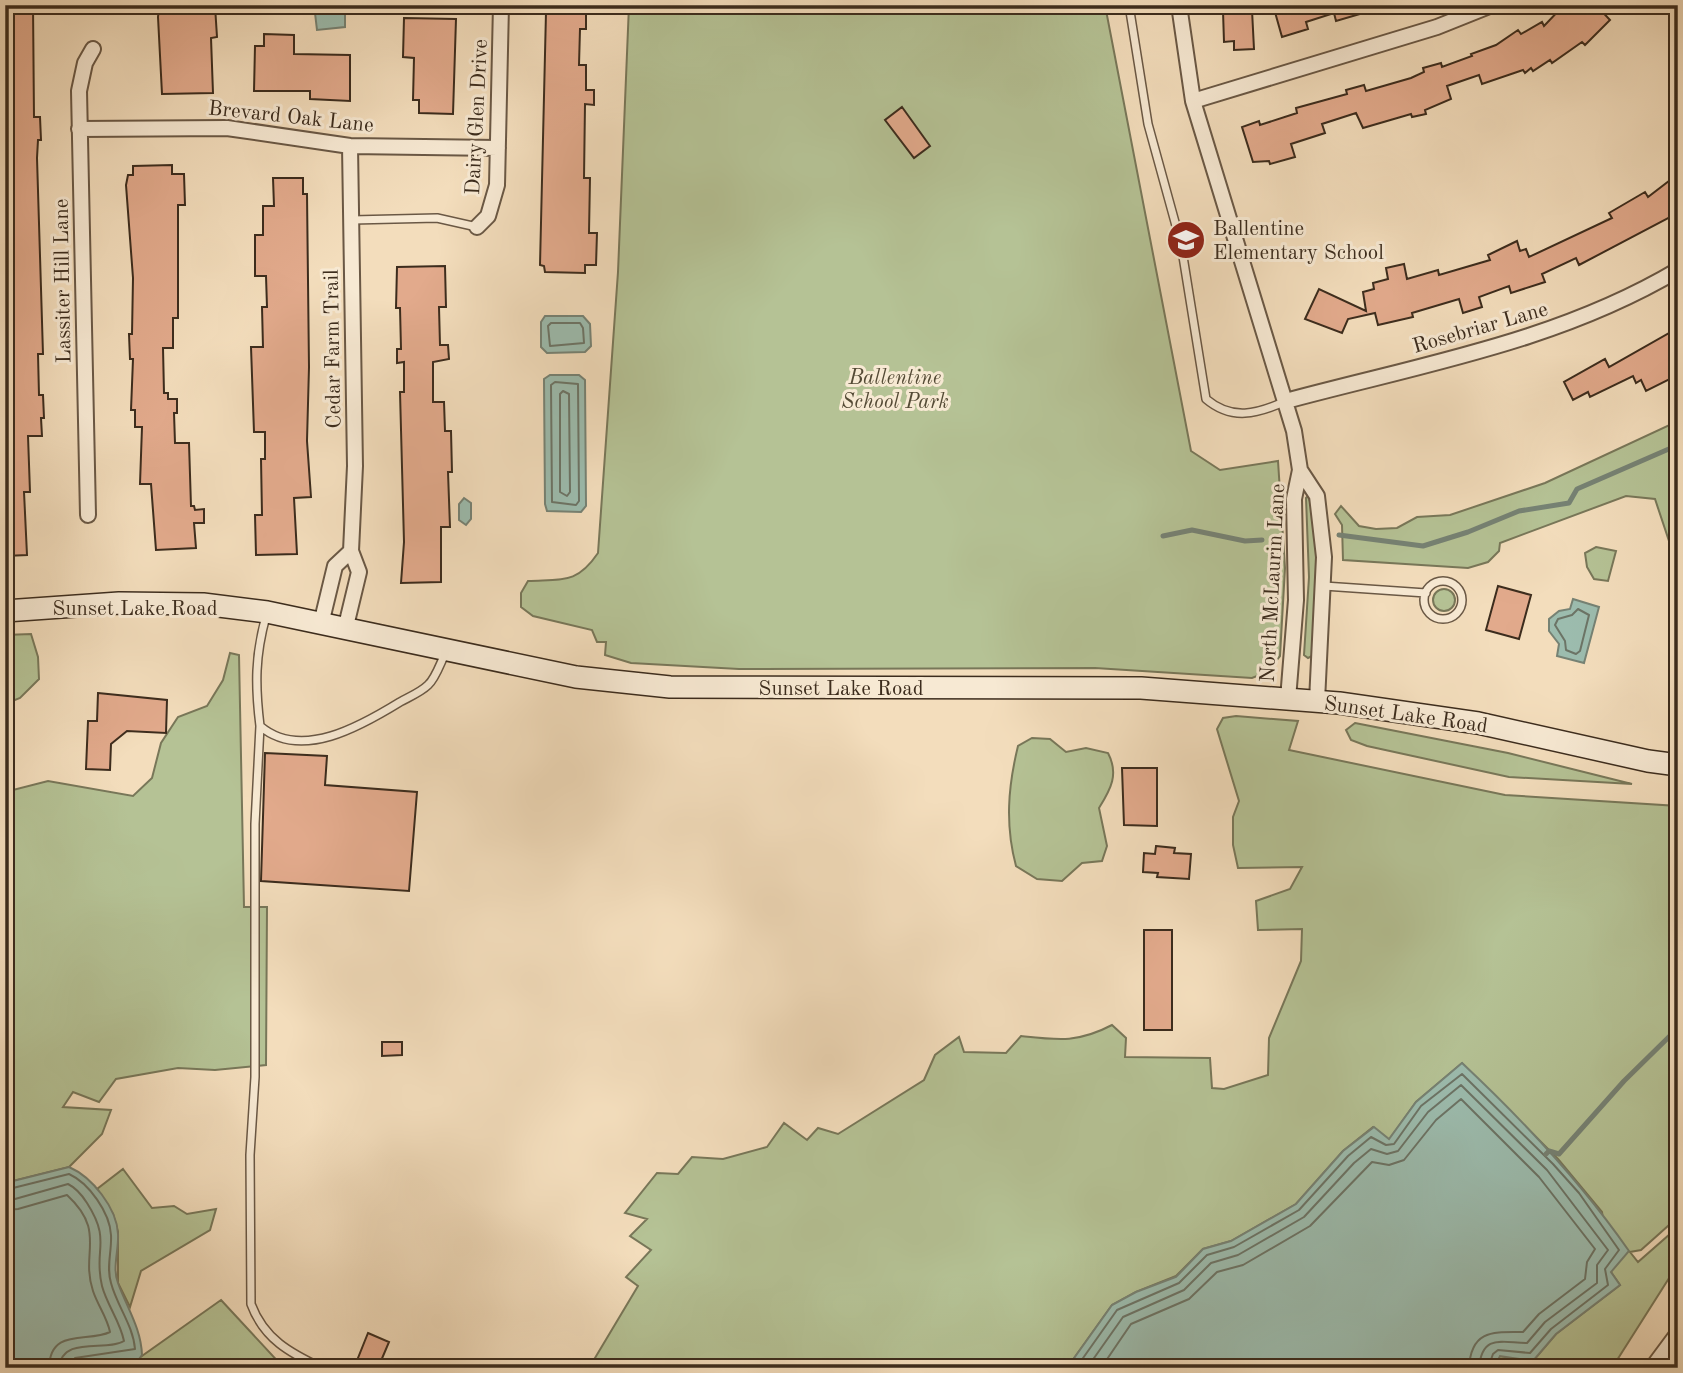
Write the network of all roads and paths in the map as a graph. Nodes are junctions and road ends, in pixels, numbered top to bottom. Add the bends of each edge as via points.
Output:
1 (501, 5) edge
2 (1129, 5) edge
3 (1179, 5) edge
4 (1492, 5) edge
5 (93, 49) dead end
6 (1193, 101) junction
7 (79, 129) junction
8 (350, 146) junction
9 (498, 148) junction
10 (352, 220) junction
11 (477, 227) joint
12 (1678, 270) edge
13 (1286, 401) junction
14 (1300, 470) junction
15 (88, 515) dead end
16 (351, 551) junction
17 (1324, 586) junction
18 (1426, 593) junction
19 (5, 611) edge
20 (267, 612) junction
21 (321, 624) junction
22 (345, 631) junction
23 (446, 650) junction
24 (1288, 699) junction
25 (1317, 701) junction
26 (260, 726) junction
27 (1678, 765) edge
28 (1678, 1333) edge
29 (322, 1368) edge
30 (1652, 1368) edge

1 - 9 street, Dairy Glen Drive
2 - 13 lane via 1148,124 1181,244 1206,399 1228,414 1261,412
3 - 6 street, North McLaurin Lane
4 - 6 street via 1437,27
5 - 7 street, Lassiter Hill Lane via 81,77
6 - 13 street, North McLaurin Lane
7 - 8 street, Brevard Oak Lane via 227,128
7 - 15 street, Lassiter Hill Lane
8 - 9 street, Brevard Oak Lane
8 - 10 street, Cedar Farm Trail
9 - 11 street, Dairy Glen Drive via 494,200
10 - 11 lane via 437,218
10 - 16 street, Cedar Farm Trail via 355,499
12 - 13 street, Rosebriar Lane via 1616,302 1505,345
13 - 14 street, North McLaurin Lane
14 - 17 street, North McLaurin Lane via 1317,496
14 - 24 street, North McLaurin Lane via 1294,499 1296,600
16 - 21 street via 335,566
16 - 22 street, Cedar Farm Trail via 359,572
17 - 18 lane
17 - 25 street, North McLaurin Lane
18 - 18 lane via 1426,608 1434,617 1447,619 1461,607 1461,594 1452,583 1439,582
19 - 20 main road, Sunset Lake Road via 119,603 203,604
20 - 21 main road, Sunset Lake Road
20 - 26 lane via 256,660
21 - 22 main road, Sunset Lake Road
22 - 23 main road, Sunset Lake Road
23 - 24 main road, Sunset Lake Road via 576,677 670,687 1142,688
23 - 26 lane via 429,684 378,716 334,736 298,741 274,737
24 - 25 main road, Sunset Lake Road
25 - 27 main road, Sunset Lake Road via 1478,723
26 - 29 lane via 251,1304 258,1323 285,1351
28 - 30 street

